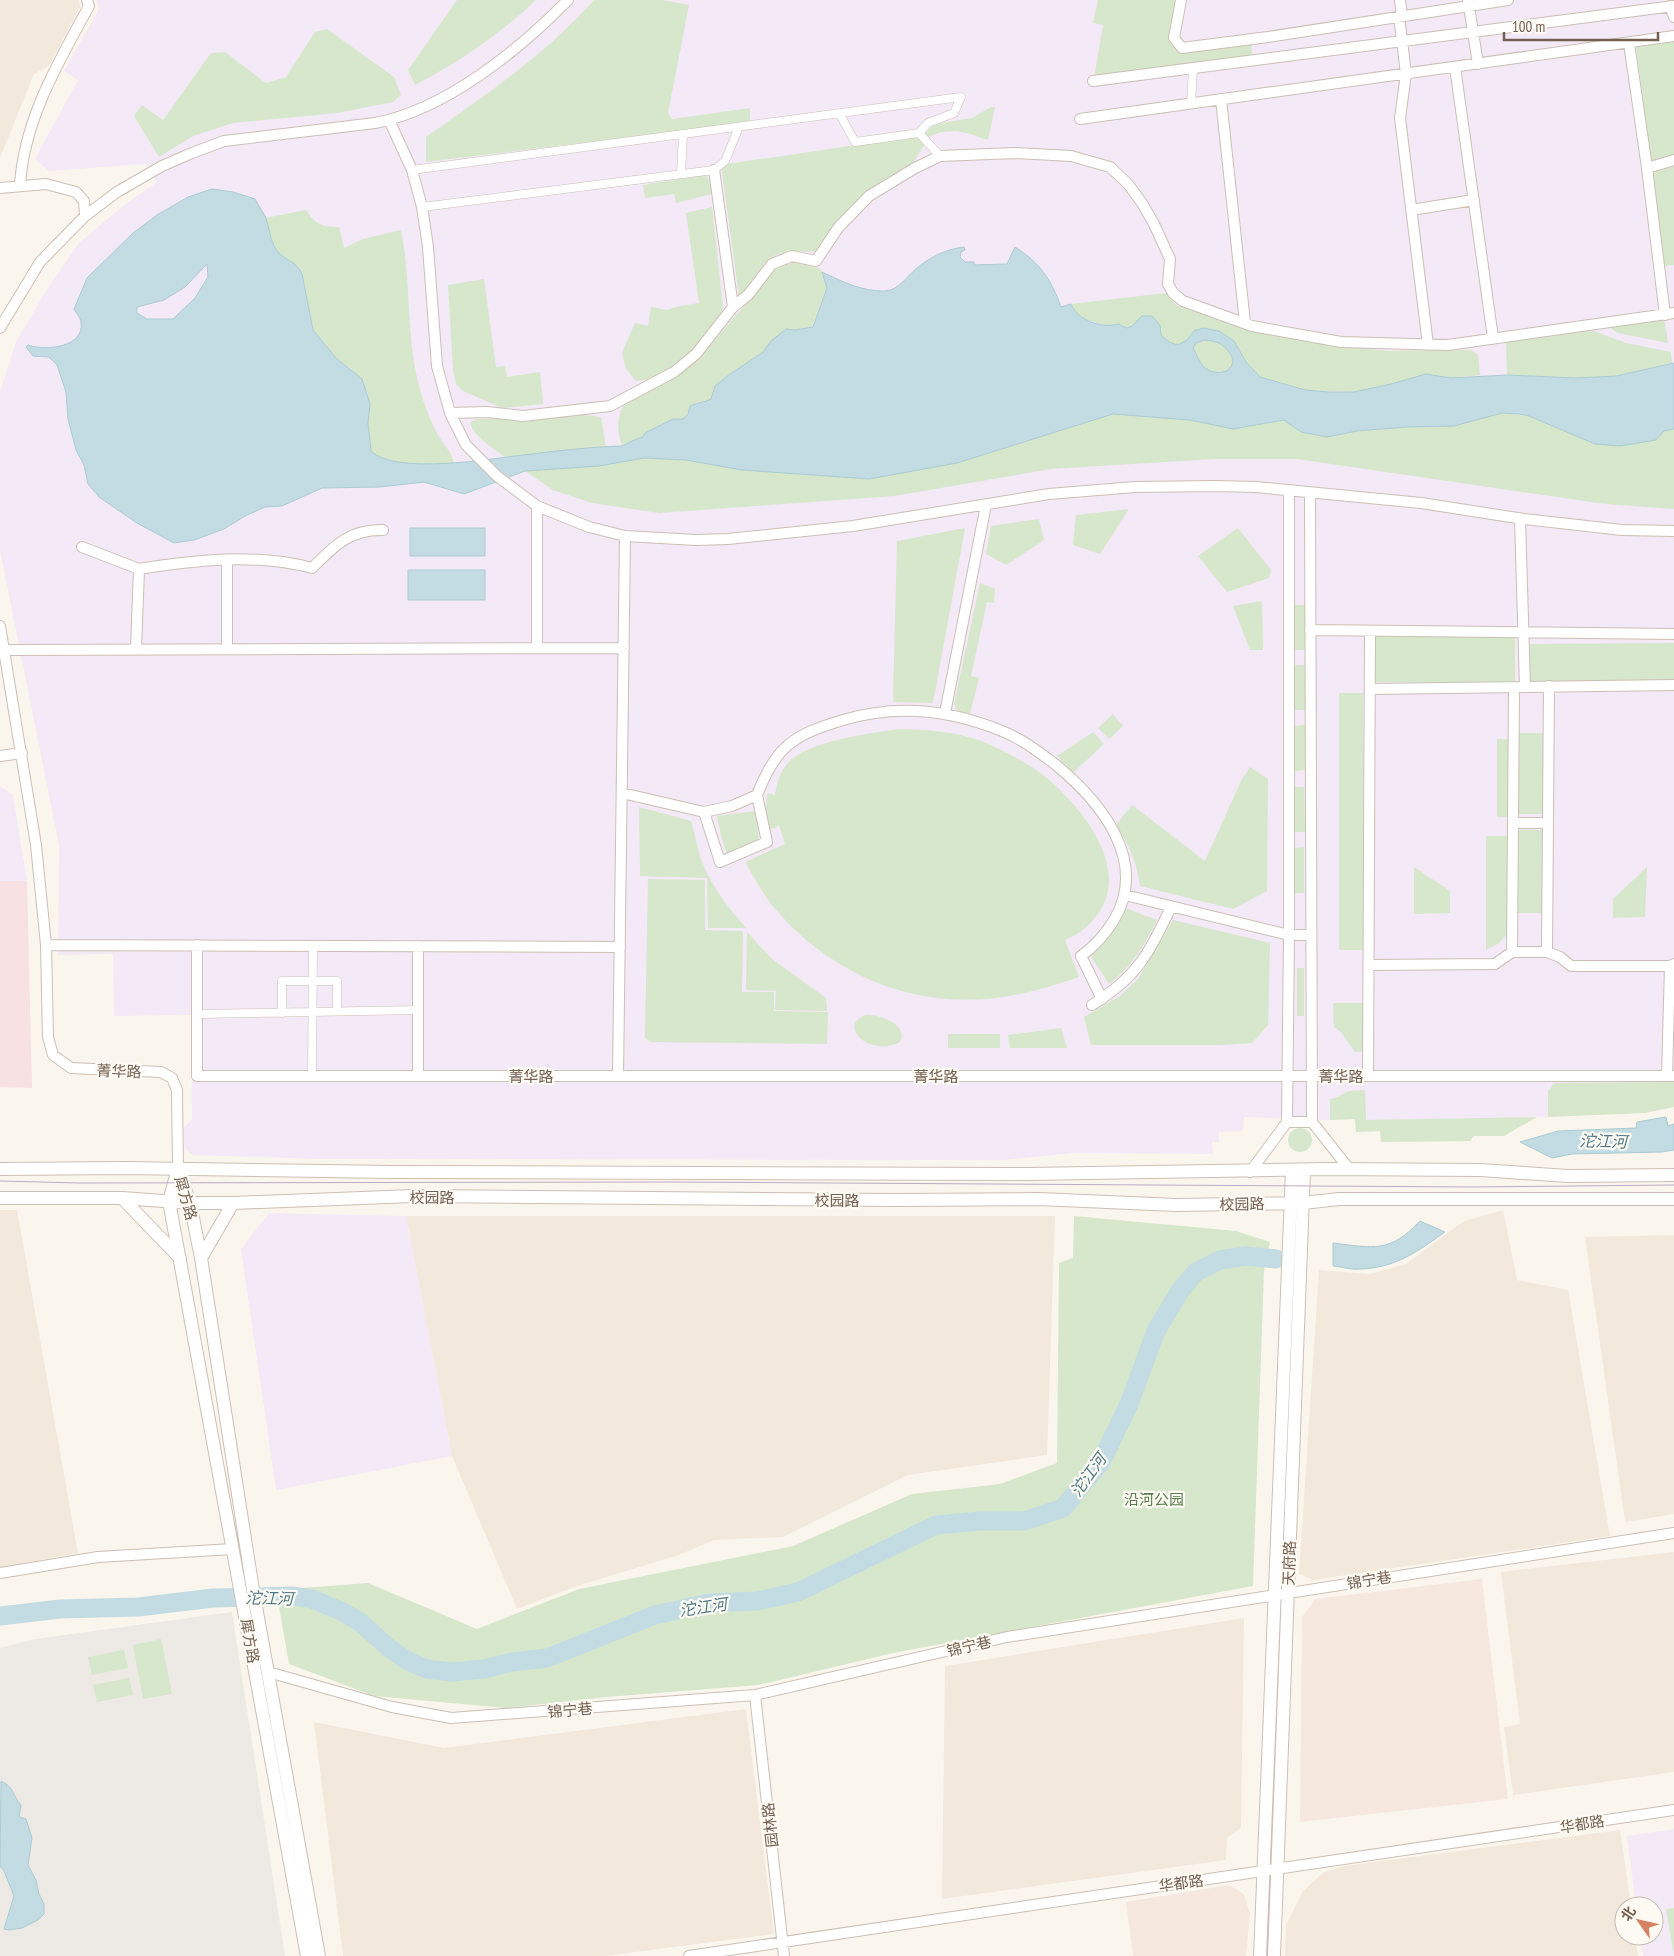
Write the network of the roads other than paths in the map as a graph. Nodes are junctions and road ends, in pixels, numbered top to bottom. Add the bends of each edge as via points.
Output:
1 (87, 0) edge
2 (568, 0) edge
3 (1181, 0) edge
4 (1400, 0) edge
5 (1508, 0) edge
6 (1469, 3) edge
7 (1672, 6) edge
8 (1400, 16) junction
9 (1674, 17) edge
10 (1472, 32) junction
11 (1674, 36) edge
12 (1402, 41) junction
13 (1628, 43) junction
14 (1478, 64) junction
15 (1455, 67) junction
16 (1193, 68) junction
17 (1406, 74) junction
18 (1093, 81) dead end
19 (1221, 100) junction
20 (1191, 104) junction
21 (839, 114) junction
22 (1080, 119) dead end
23 (389, 120) junction
24 (739, 127) junction
25 (919, 133) junction
26 (683, 134) junction
27 (940, 156) junction
28 (1674, 160) edge
29 (1647, 168) junction
30 (412, 170) junction
31 (714, 170) junction
32 (681, 174) junction
33 (20, 185) junction
34 (0, 188) edge
35 (1474, 200) junction
36 (422, 207) junction
37 (1411, 210) junction
38 (85, 216) junction
39 (733, 307) junction
40 (1670, 314) edge
41 (1245, 324) junction
42 (0, 328) edge
43 (1493, 338) junction
44 (1428, 344) junction
45 (450, 413) junction
46 (1289, 492) junction
47 (1310, 493) junction
48 (986, 505) junction
49 (537, 506) junction
50 (1520, 518) junction
51 (383, 530) dead end
52 (1674, 531) edge
53 (625, 536) junction
54 (82, 546) dead end
55 (227, 561) junction
56 (139, 569) junction
57 (0, 626) edge
58 (1310, 630) junction
59 (1370, 631) junction
60 (1523, 633) junction
61 (1674, 634) edge
62 (537, 648) junction
63 (624, 648) junction
64 (228, 649) junction
65 (5, 650) junction
66 (136, 650) junction
67 (1674, 685) edge
68 (1549, 686) junction
69 (1514, 687) junction
70 (1525, 687) junction
71 (1370, 689) junction
72 (945, 713) junction
73 (22, 753) junction
74 (0, 756) edge
75 (622, 793) junction
76 (757, 795) junction
77 (704, 812) junction
78 (1513, 823) junction
79 (1548, 823) junction
80 (1125, 895) junction
81 (1171, 907) junction
82 (1289, 934) junction
83 (1310, 935) junction
84 (46, 945) junction
85 (197, 945) junction
86 (313, 946) junction
87 (418, 946) junction
88 (620, 947) junction
89 (1512, 952) junction
90 (1547, 952) junction
91 (1369, 965) junction
92 (1672, 965) edge
93 (312, 981) junction
94 (1102, 999) junction
95 (1092, 1005) dead end
96 (419, 1010) junction
97 (312, 1012) junction
98 (336, 1012) junction
99 (282, 1013) junction
100 (198, 1014) junction
101 (312, 1076) junction
102 (418, 1076) junction
103 (618, 1076) junction
104 (1286, 1076) junction
105 (1312, 1076) junction
106 (1368, 1076) junction
107 (1670, 1076) edge
108 (1287, 1122) junction
109 (1312, 1122) junction
110 (178, 1169) junction
111 (0, 1170) edge
112 (1298, 1170) junction
113 (1350, 1170) junction
114 (1250, 1172) junction
115 (1674, 1175) edge
116 (0, 1198) edge
117 (122, 1198) junction
118 (1674, 1199) edge
119 (170, 1201) junction
120 (190, 1203) junction
121 (233, 1203) junction
122 (1297, 1203) junction
123 (180, 1258) junction
124 (200, 1258) junction
125 (1674, 1533) edge
126 (233, 1549) junction
127 (0, 1573) edge
128 (247, 1590) junction
129 (1281, 1594) junction
130 (252, 1620) junction
131 (268, 1672) junction
132 (756, 1695) junction
133 (1674, 1810) edge
134 (1278, 1869) junction
135 (1264, 1871) junction
136 (783, 1942) junction
137 (307, 1956) edge
138 (320, 1956) edge
139 (689, 1956) edge
140 (784, 1956) edge
141 (1260, 1956) edge
142 (1274, 1956) edge

1 - 33 street via 88,6 42,96 21,165
2 - 23 street via 549,20 480,76 441,99
3 - 8 street via 1174,38 1182,48
4 - 8 street
5 - 6 street
6 - 8 street
6 - 10 street
7 - 9 street
7 - 10 street
8 - 12 street
10 - 12 street
10 - 14 street
11 - 13 street
12 - 16 street
12 - 17 street
13 - 14 street
13 - 29 street
14 - 15 street
15 - 17 street
15 - 35 street
16 - 18 street
16 - 20 street
17 - 19 street
17 - 37 street via 1400,118
19 - 20 street
19 - 41 street
20 - 22 street
21 - 24 street
21 - 25 street via 854,142
21 - 25 street via 962,97 954,113 928,123
23 - 30 street
23 - 38 street via 224,141 162,166 117,192
24 - 26 street
24 - 31 street via 725,161
25 - 27 street
26 - 30 street
26 - 32 street
27 - 39 street via 868,196 838,228 816,261 792,256 772,264 748,295
27 - 41 street via 1015,153 1071,156 1110,166 1128,184 1154,224 1170,259 1168,284 1173,293 1183,301
28 - 29 street
29 - 40 street
30 - 36 street
31 - 32 street
31 - 39 street
32 - 36 street
33 - 34 street
33 - 38 street via 46,184 76,192 84,201
35 - 37 street
35 - 43 street
36 - 45 street via 437,366
37 - 44 street
38 - 42 street via 40,262
39 - 45 street via 696,354 674,372 610,406 523,416
40 - 43 street
41 - 44 street via 1341,342
43 - 44 street via 1448,345
45 - 49 street via 466,444 497,476
46 - 47 street
46 - 48 street via 1256,487 1135,487 1049,494
46 - 82 street
47 - 50 street via 1421,503
47 - 58 street
48 - 53 street via 790,534 696,540
48 - 72 street
49 - 53 street via 589,527
49 - 62 street
50 - 52 street via 1622,530
50 - 60 street
51 - 55 street via 369,530 337,543 312,568 292,563
53 - 63 street
54 - 56 street
55 - 56 street via 190,561
55 - 64 street
56 - 66 street
57 - 65 street
58 - 59 street
58 - 83 street
59 - 60 street
59 - 71 street
60 - 61 street
60 - 70 street
62 - 63 street
62 - 64 street
63 - 75 street
64 - 66 street
65 - 66 street
65 - 73 street
67 - 68 street
68 - 70 street
68 - 79 street
69 - 70 street
69 - 71 street
69 - 78 street
71 - 91 street
72 - 76 street via 910,710 865,715 818,727 790,741 772,760
72 - 80 street via 1002,731 1033,747 1082,789 1103,813 1120,849 1125,862
73 - 74 street
73 - 84 street
75 - 77 street
75 - 88 street
76 - 77 street via 732,806
76 - 77 street via 767,842 720,862
78 - 79 street
78 - 89 street
79 - 90 street
80 - 81 street
80 - 94 street via 1109,928 1081,956
81 - 82 street
81 - 94 street via 1150,950 1137,968 1125,982
82 - 83 street
82 - 104 street
83 - 105 street
84 - 85 street
84 - 110 street, 菁华路 via 50,1048 57,1059 76,1069 162,1072 172,1078 177,1090
85 - 86 street
85 - 100 street
86 - 87 street
86 - 93 street
87 - 88 street
87 - 96 street
88 - 103 street
89 - 90 street
89 - 91 street via 1495,964
90 - 92 street via 1571,966
91 - 106 street
92 - 107 street
93 - 97 street
93 - 98 street via 336,981
93 - 99 street via 282,981
94 - 95 street
96 - 98 street
96 - 102 street
97 - 98 street
97 - 99 street
97 - 101 street
99 - 100 street
100 - 101 street, 菁华路 via 197,1076
101 - 102 street, 菁华路
102 - 103 street, 菁华路
103 - 104 street, 菁华路
104 - 105 street, 菁华路
104 - 108 street
105 - 106 street, 菁华路
105 - 109 street
106 - 107 street, 菁华路
108 - 109 street
108 - 114 street
109 - 113 street
110 - 111 street, 校园路
110 - 114 street, 校园路 via 1029,1174
110 - 119 street, 犀方路
110 - 120 street, 犀方路
112 - 113 street, 校园路
112 - 114 street, 校园路
112 - 122 street, 天府路
113 - 115 street, 校园路
116 - 117 street, 校园路
117 - 119 street, 校园路
117 - 123 street
118 - 122 street, 校园路, bridge via 1339,1199
119 - 120 street, 校园路
119 - 123 street, 犀方路
120 - 121 street, 校园路
120 - 124 street, 犀方路
121 - 122 street, 校园路 via 412,1196 1039,1199 1176,1205
121 - 124 street
122 - 129 street, 天府路
123 - 126 street, 犀方路
124 - 128 street, 犀方路
125 - 129 street, 锦宁巷
126 - 127 street via 98,1557
126 - 128 street, 犀方路
128 - 130 street, 犀方路
129 - 132 street, 锦宁巷 via 1007,1637
129 - 134 street, 天府路
129 - 135 street, 天府路
130 - 131 street, 犀方路
130 - 137 street, 犀方路
131 - 132 street, 锦宁巷 via 392,1707 451,1718
131 - 138 street, 犀方路
132 - 136 street, 园林路
133 - 134 street, 华都路
134 - 135 street, 华都路
134 - 142 street, 天府路
135 - 136 street, 华都路
135 - 141 street, 天府路
136 - 139 street, 华都路
136 - 140 street, 园林路

